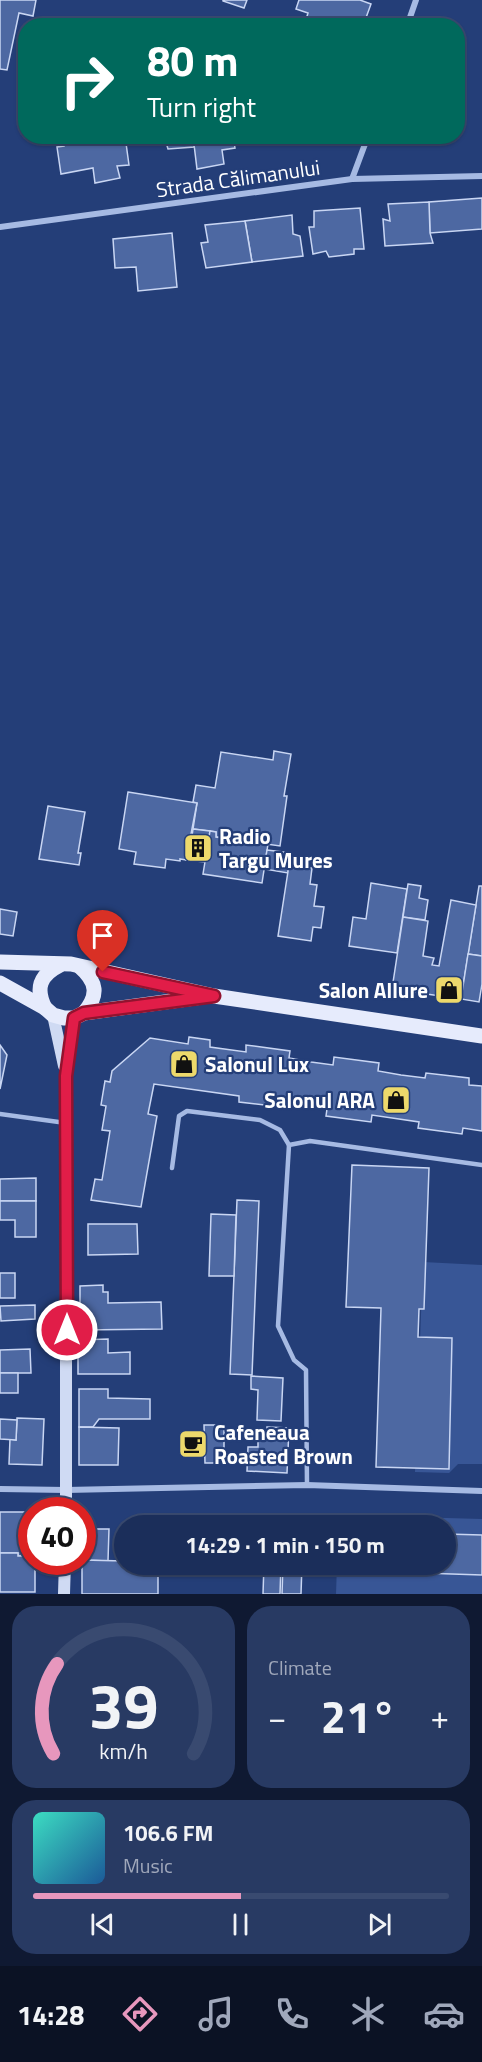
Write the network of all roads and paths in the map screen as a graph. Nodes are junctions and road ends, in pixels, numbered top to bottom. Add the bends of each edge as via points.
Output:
1 (416, 0) edge
2 (410, 18) edge
3 (365, 144) edge
4 (482, 176) edge
5 (352, 179) junction
6 (0, 227) edge
7 (0, 962) edge
8 (60, 965) junction
9 (80, 967) junction
10 (0, 983) edge
11 (214, 996) junction
12 (49, 1011) junction
13 (79, 1015) junction
14 (482, 1036) edge
15 (66, 1076) junction
16 (0, 1114) edge
17 (67, 1124) junction
18 (289, 1145) junction
19 (482, 1165) edge
20 (172, 1168) dead end
21 (307, 1485) junction
22 (0, 1489) edge
23 (66, 1490) junction
24 (482, 1491) edge
25 (66, 1497) edge
26 (65, 1575) edge
27 (64, 1594) edge

1 - 2 street
3 - 5 street
4 - 5 street, Strada Călimanului
5 - 6 street, Strada Călimanului
7 - 8 main road
8 - 9 main road
8 - 12 main road via 43,978 40,988 40,999
9 - 11 main road
9 - 13 main road via 89,974 94,995 91,1005
10 - 12 main road
11 - 13 main road
11 - 14 main road
12 - 13 main road via 64,1018
12 - 15 street
13 - 15 street
15 - 17 street
16 - 17 lane
17 - 23 street
18 - 19 lane via 310,1141
18 - 20 lane via 280,1130 260,1120 187,1111 179,1116
18 - 21 lane via 278,1326 294,1360 306,1370
21 - 23 street
21 - 24 street
22 - 23 street
23 - 25 street
26 - 27 street

